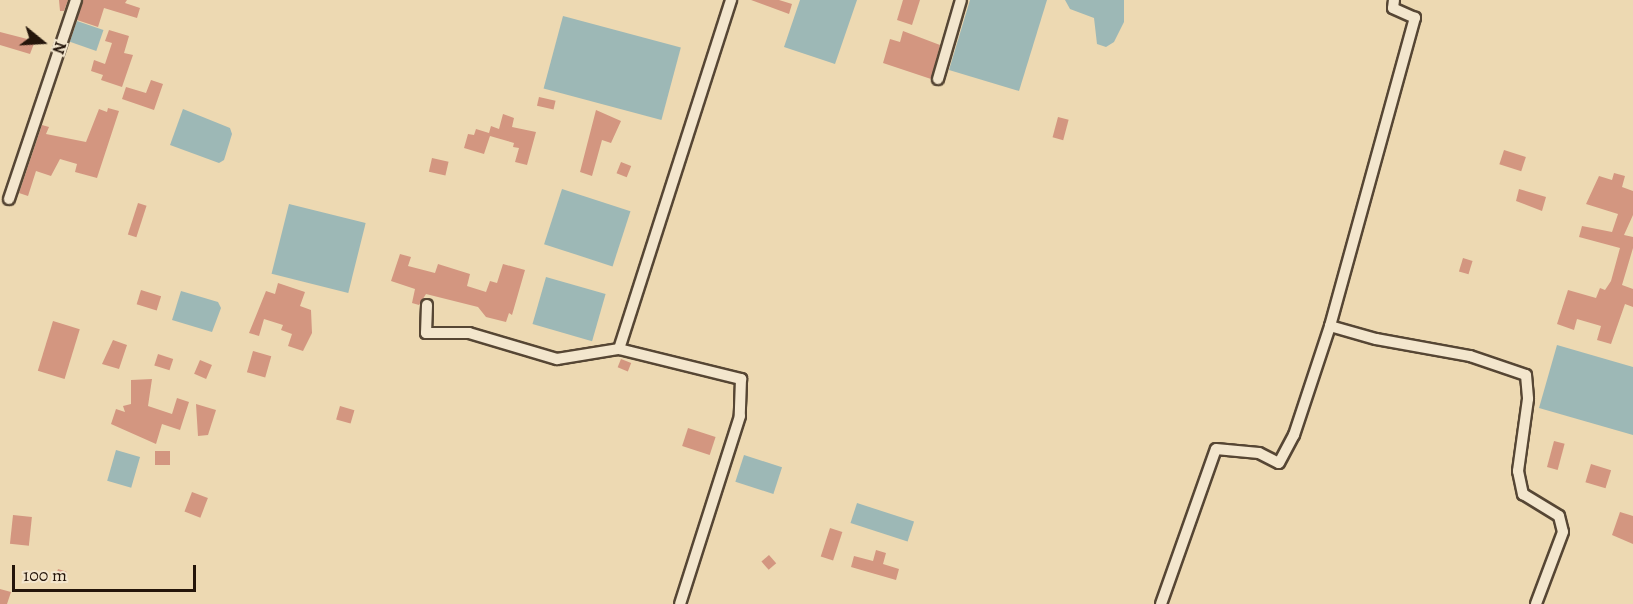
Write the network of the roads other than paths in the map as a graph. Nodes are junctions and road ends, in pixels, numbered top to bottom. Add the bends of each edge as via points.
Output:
1 (76, 0) edge
2 (731, 0) edge
3 (961, 0) edge
4 (1394, 0) edge
5 (938, 79) dead end
6 (9, 199) dead end
7 (428, 305) dead end
8 (1330, 326) junction
9 (619, 349) junction
10 (680, 604) edge
11 (1161, 604) edge
12 (1536, 604) edge

1 - 6 street
2 - 9 street
3 - 5 street
4 - 8 street via 1393,8 1415,18
7 - 9 street via 426,333 470,333 557,359
8 - 11 street via 1294,435 1279,463 1259,453 1216,449
8 - 12 street via 1376,339 1470,356 1526,375 1528,399 1518,471 1523,494 1559,516 1563,532
9 - 10 street via 741,380 740,416

